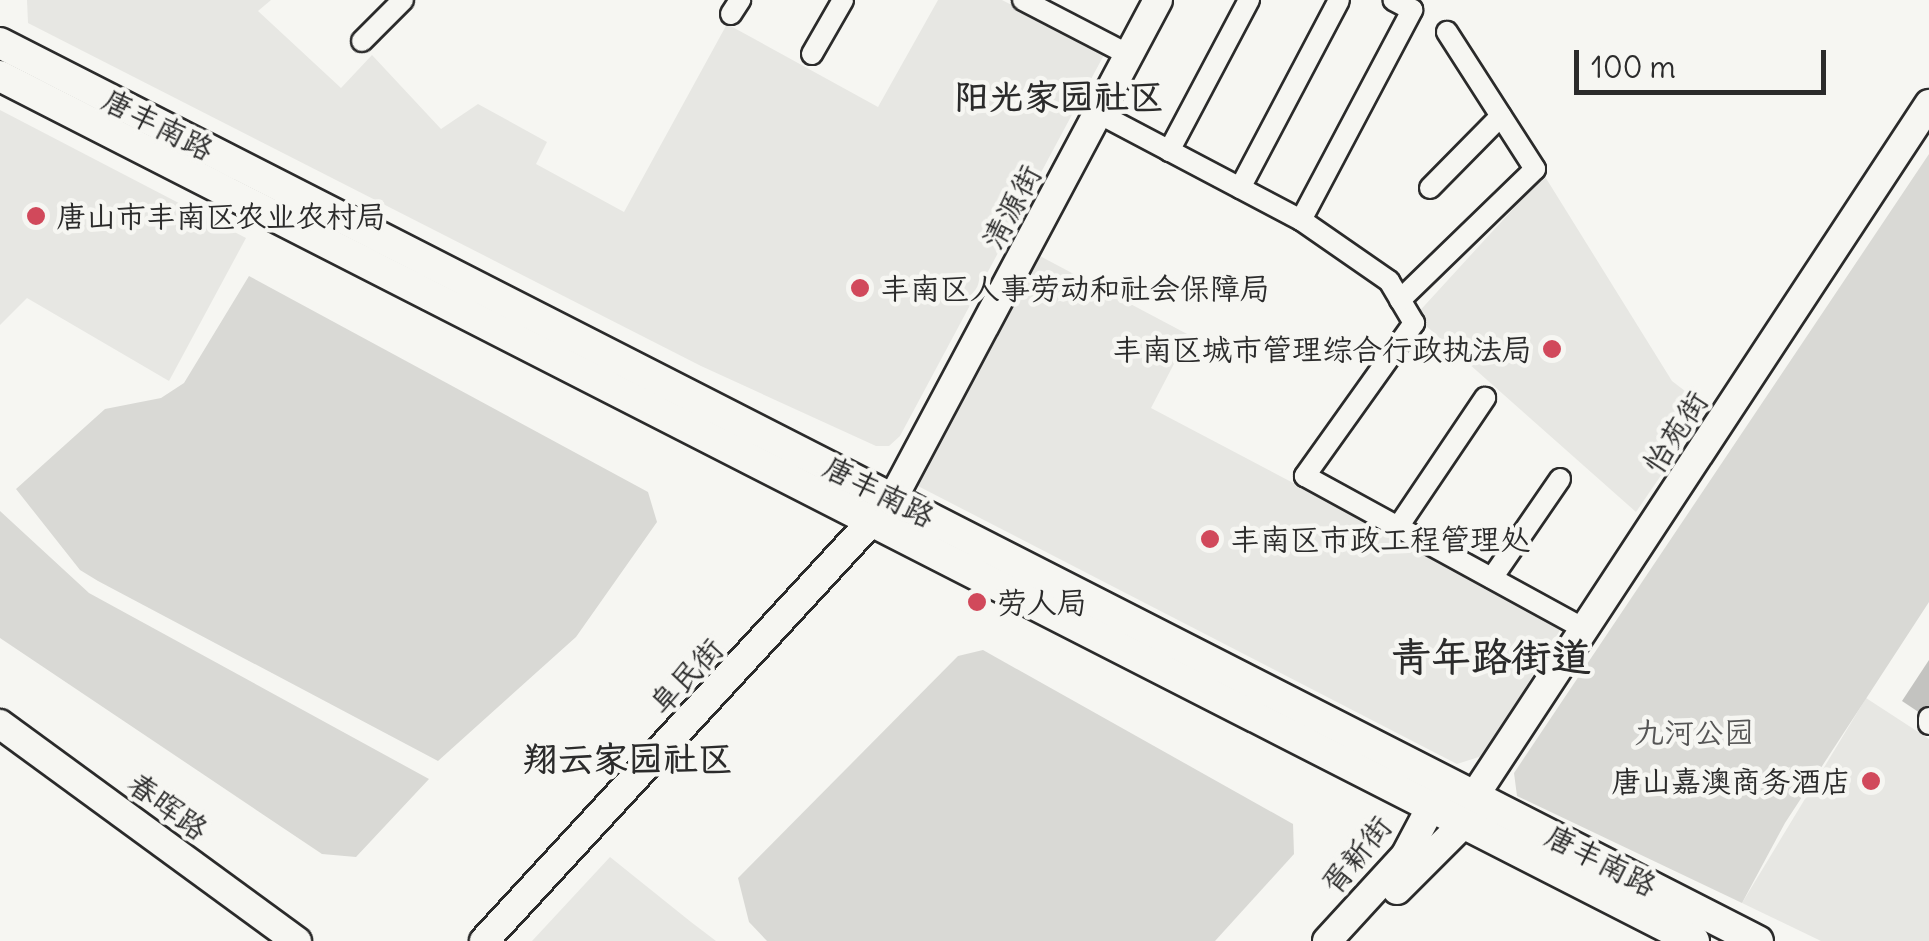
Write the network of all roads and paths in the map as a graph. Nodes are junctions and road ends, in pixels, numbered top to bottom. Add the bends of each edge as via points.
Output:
1 (403, 0) edge
2 (843, 0) edge
3 (1022, 0) edge
4 (1158, 0) edge
5 (1248, 0) edge
6 (1340, 0) edge
7 (1393, 0) edge
8 (1447, 32) dead end
9 (362, 41) dead end
10 (0, 43) edge
11 (812, 54) dead end
12 (1128, 56) junction
13 (0, 76) edge
14 (1929, 104) edge
15 (1098, 114) junction
16 (1501, 116) junction
17 (1169, 151) junction
18 (1240, 188) junction
19 (1430, 188) dead end
20 (1301, 220) junction
21 (1400, 300) junction
22 (1485, 398) dead end
23 (1560, 479) dead end
24 (884, 509) junction
25 (1398, 527) junction
26 (1492, 578) junction
27 (1584, 629) junction
28 (0, 724) edge
29 (0, 747) edge
30 (1475, 794) junction
31 (1431, 807) junction
32 (1464, 824) junction
33 (265, 941) edge
34 (297, 941) edge
35 (484, 941) edge
36 (1327, 941) edge
37 (1350, 941) edge
38 (1694, 941) edge
39 (1758, 941) edge

1 - 9 street
2 - 11 street
3 - 12 street
4 - 12 street, 清源街
5 - 17 street
6 - 18 street
7 - 20 street via 1412,10
8 - 16 street
10 - 24 main road, 唐丰南路
12 - 15 street, 清源街
13 - 24 main road, 唐丰南路
14 - 27 street, 怡苑街
15 - 17 street
15 - 24 street, 清源街
16 - 19 street
16 - 21 street via 1535,168
17 - 18 street
18 - 20 street
20 - 21 street via 1389,281
21 - 25 street via 1414,323 1305,476
22 - 25 street
23 - 26 street
24 - 30 main road, 唐丰南路
24 - 31 main road, 唐丰南路
24 - 35 street, 阜民街
25 - 26 street
26 - 27 street
27 - 30 street, 怡苑街
28 - 34 street, 春晖路
29 - 33 street, 春晖路
30 - 39 main road, 唐丰南路
31 - 32 main road, 唐丰南路
31 - 36 street, 胥新街 via 1404,856
32 - 37 street, 胥新街
32 - 38 main road, 唐丰南路

